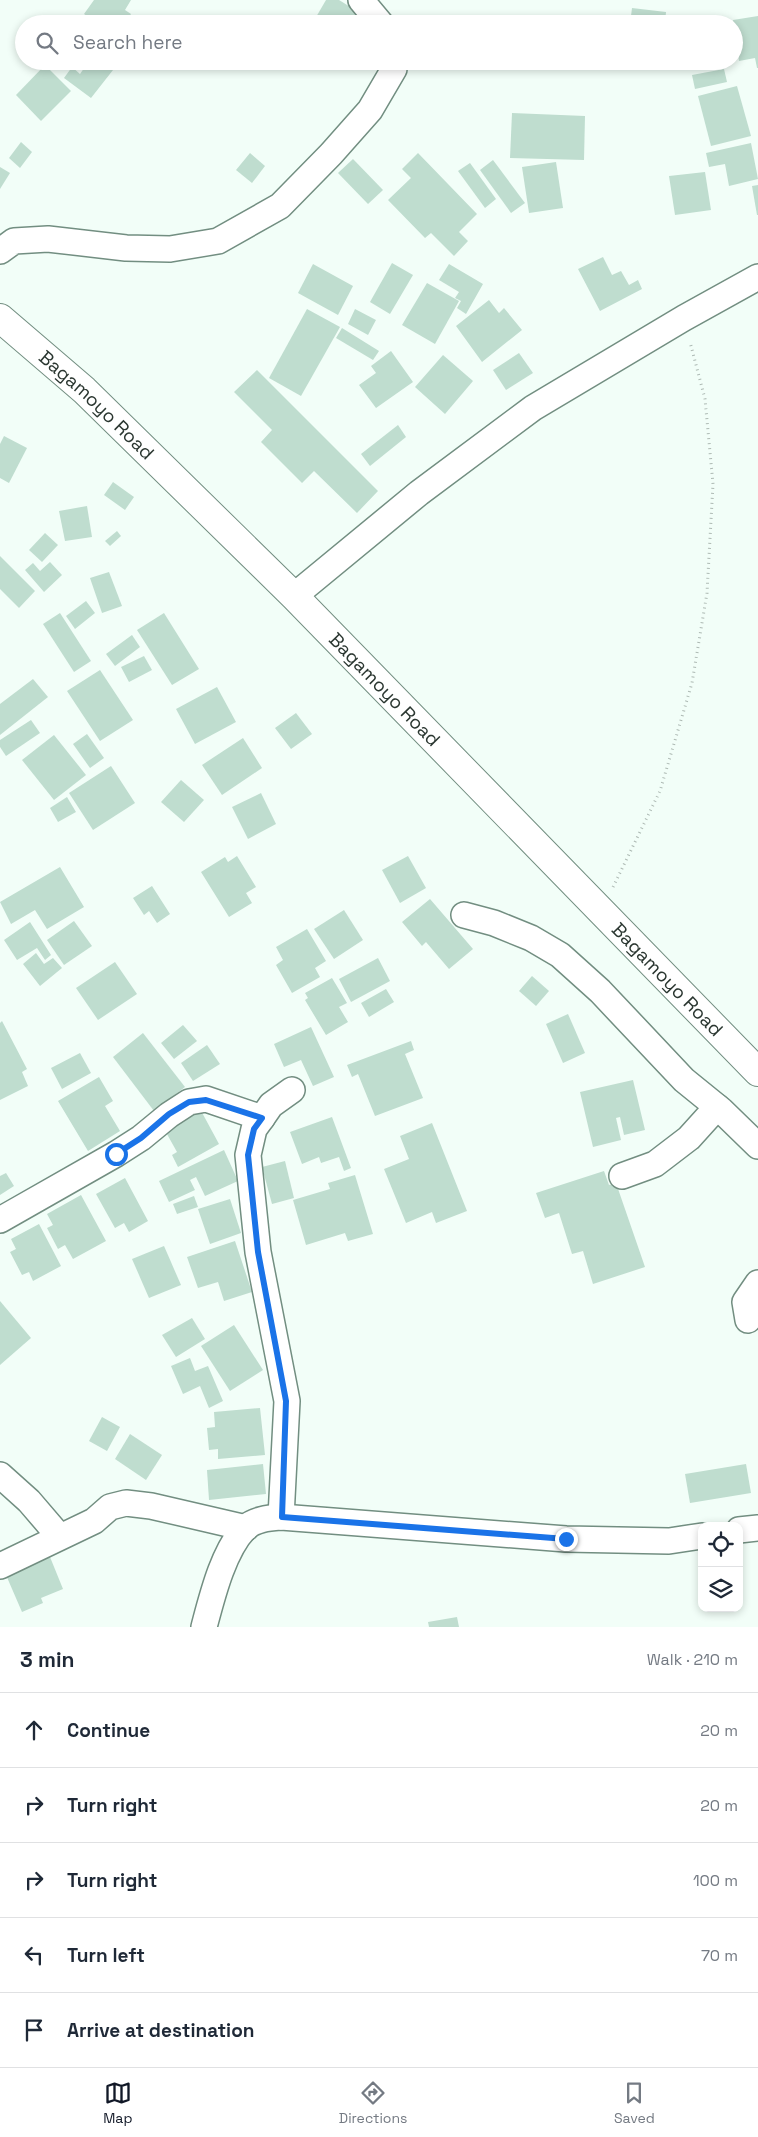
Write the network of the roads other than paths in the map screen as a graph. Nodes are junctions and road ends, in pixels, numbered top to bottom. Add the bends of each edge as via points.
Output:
1 (361, 0) edge
2 (374, 15) edge
3 (393, 70) edge
4 (0, 251) edge
5 (758, 277) edge
6 (0, 318) edge
7 (294, 596) junction
8 (464, 915) dead end
9 (758, 1072) edge
10 (292, 1090) dead end
11 (717, 1107) junction
12 (262, 1118) junction
13 (758, 1146) edge
14 (622, 1176) dead end
15 (0, 1220) edge
16 (758, 1283) edge
17 (748, 1320) dead end
18 (0, 1475) edge
19 (282, 1517) junction
20 (246, 1528) junction
21 (758, 1528) edge
22 (743, 1530) edge
23 (59, 1536) junction
24 (698, 1537) edge
25 (0, 1566) edge
26 (204, 1627) edge

1 - 2 street
3 - 4 street via 370,110 280,206 218,241 170,249 126,248 48,239 14,241
5 - 7 street via 533,408 419,493
6 - 7 highway, Bagamoyo Road via 84,390
7 - 9 highway, Bagamoyo Road
8 - 11 street via 531,938 560,955 600,991 684,1080
10 - 12 street via 271,1105
11 - 13 street
11 - 14 street via 689,1138 655,1164
12 - 15 street via 206,1100 189,1102 116,1154
12 - 19 street via 254,1129 248,1155 258,1252 286,1401
16 - 17 street via 745,1302
18 - 23 street via 29,1501
19 - 20 street via 260,1520
19 - 24 street via 566,1539 669,1541
20 - 23 street via 126,1502 110,1507 94,1521
20 - 26 street via 226,1557
21 - 22 street
23 - 25 street

